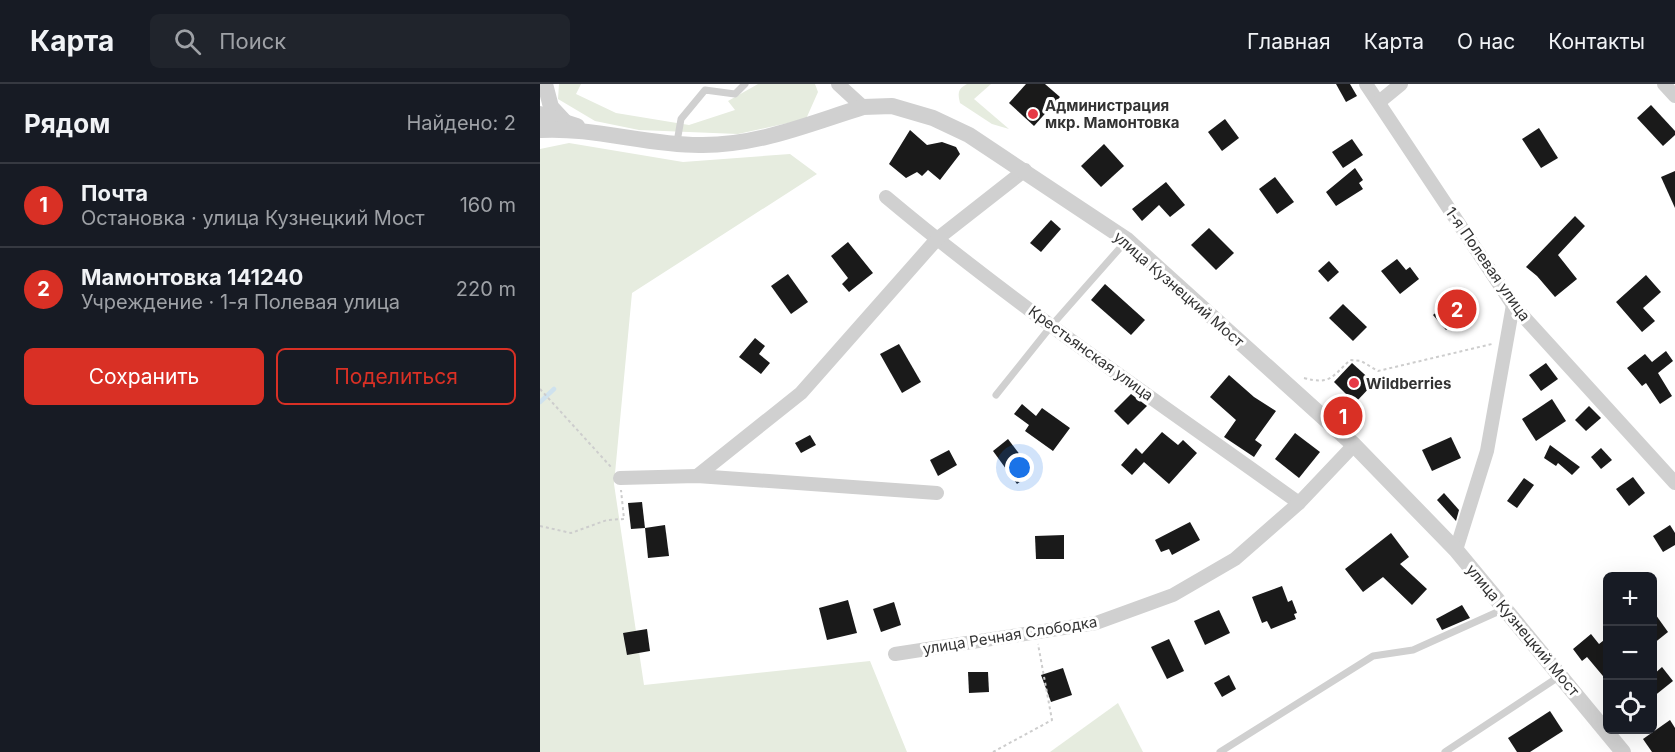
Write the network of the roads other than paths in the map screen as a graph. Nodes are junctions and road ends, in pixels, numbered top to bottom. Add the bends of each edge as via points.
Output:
1 (545, 84) edge
2 (745, 84) edge
3 (838, 84) edge
4 (1366, 84) edge
5 (1401, 84) edge
6 (1664, 84) edge
7 (1675, 96) edge
8 (1379, 102) junction
9 (863, 107) junction
10 (564, 121) junction
11 (541, 126) edge
12 (598, 133) junction
13 (677, 144) junction
14 (1025, 170) junction
15 (886, 197) dead end
16 (937, 239) junction
17 (1127, 240) junction
18 (1513, 305) junction
19 (1052, 325) junction
20 (996, 395) dead end
21 (1354, 445) junction
22 (697, 476) junction
23 (620, 478) road end
24 (1675, 483) edge
25 (938, 493) dead end
26 (1299, 503) junction
27 (1456, 550) junction
28 (1504, 609) junction
29 (895, 654) dead end
30 (1560, 676) junction
31 (1220, 752) edge
32 (1445, 752) edge
33 (1623, 752) edge

1 - 10 street via 550,107
2 - 13 lane via 735,94 705,90 681,119
3 - 9 street
4 - 8 street, 1-я Полевая улица
5 - 8 street
6 - 7 street
8 - 18 street, 1-я Полевая улица
9 - 13 street, улица Кузнецкий Мост via 754,141
9 - 14 street, улица Кузнецкий Мост via 892,106 933,118
10 - 11 street
10 - 12 street
11 - 12 street
12 - 13 street, улица Кузнецкий Мост
14 - 16 street
14 - 17 street, улица Кузнецкий Мост
15 - 16 street, Крестьянская улица
16 - 19 street, Крестьянская улица
16 - 22 street via 801,393
17 - 19 lane
17 - 21 street, улица Кузнецкий Мост
18 - 24 street, 1-я Полевая улица
18 - 27 street via 1487,451
19 - 20 lane
19 - 26 street, Крестьянская улица
21 - 26 street, улица Речная Слободка
21 - 27 street, улица Кузнецкий Мост
22 - 23 street
22 - 25 street
26 - 29 street, улица Речная Слободка via 1235,559 1173,595 1096,623
27 - 28 street, улица Кузнецкий Мост
28 - 30 street, улица Кузнецкий Мост
28 - 31 lane via 1413,650 1373,656
30 - 32 lane
30 - 33 street, улица Кузнецкий Мост

